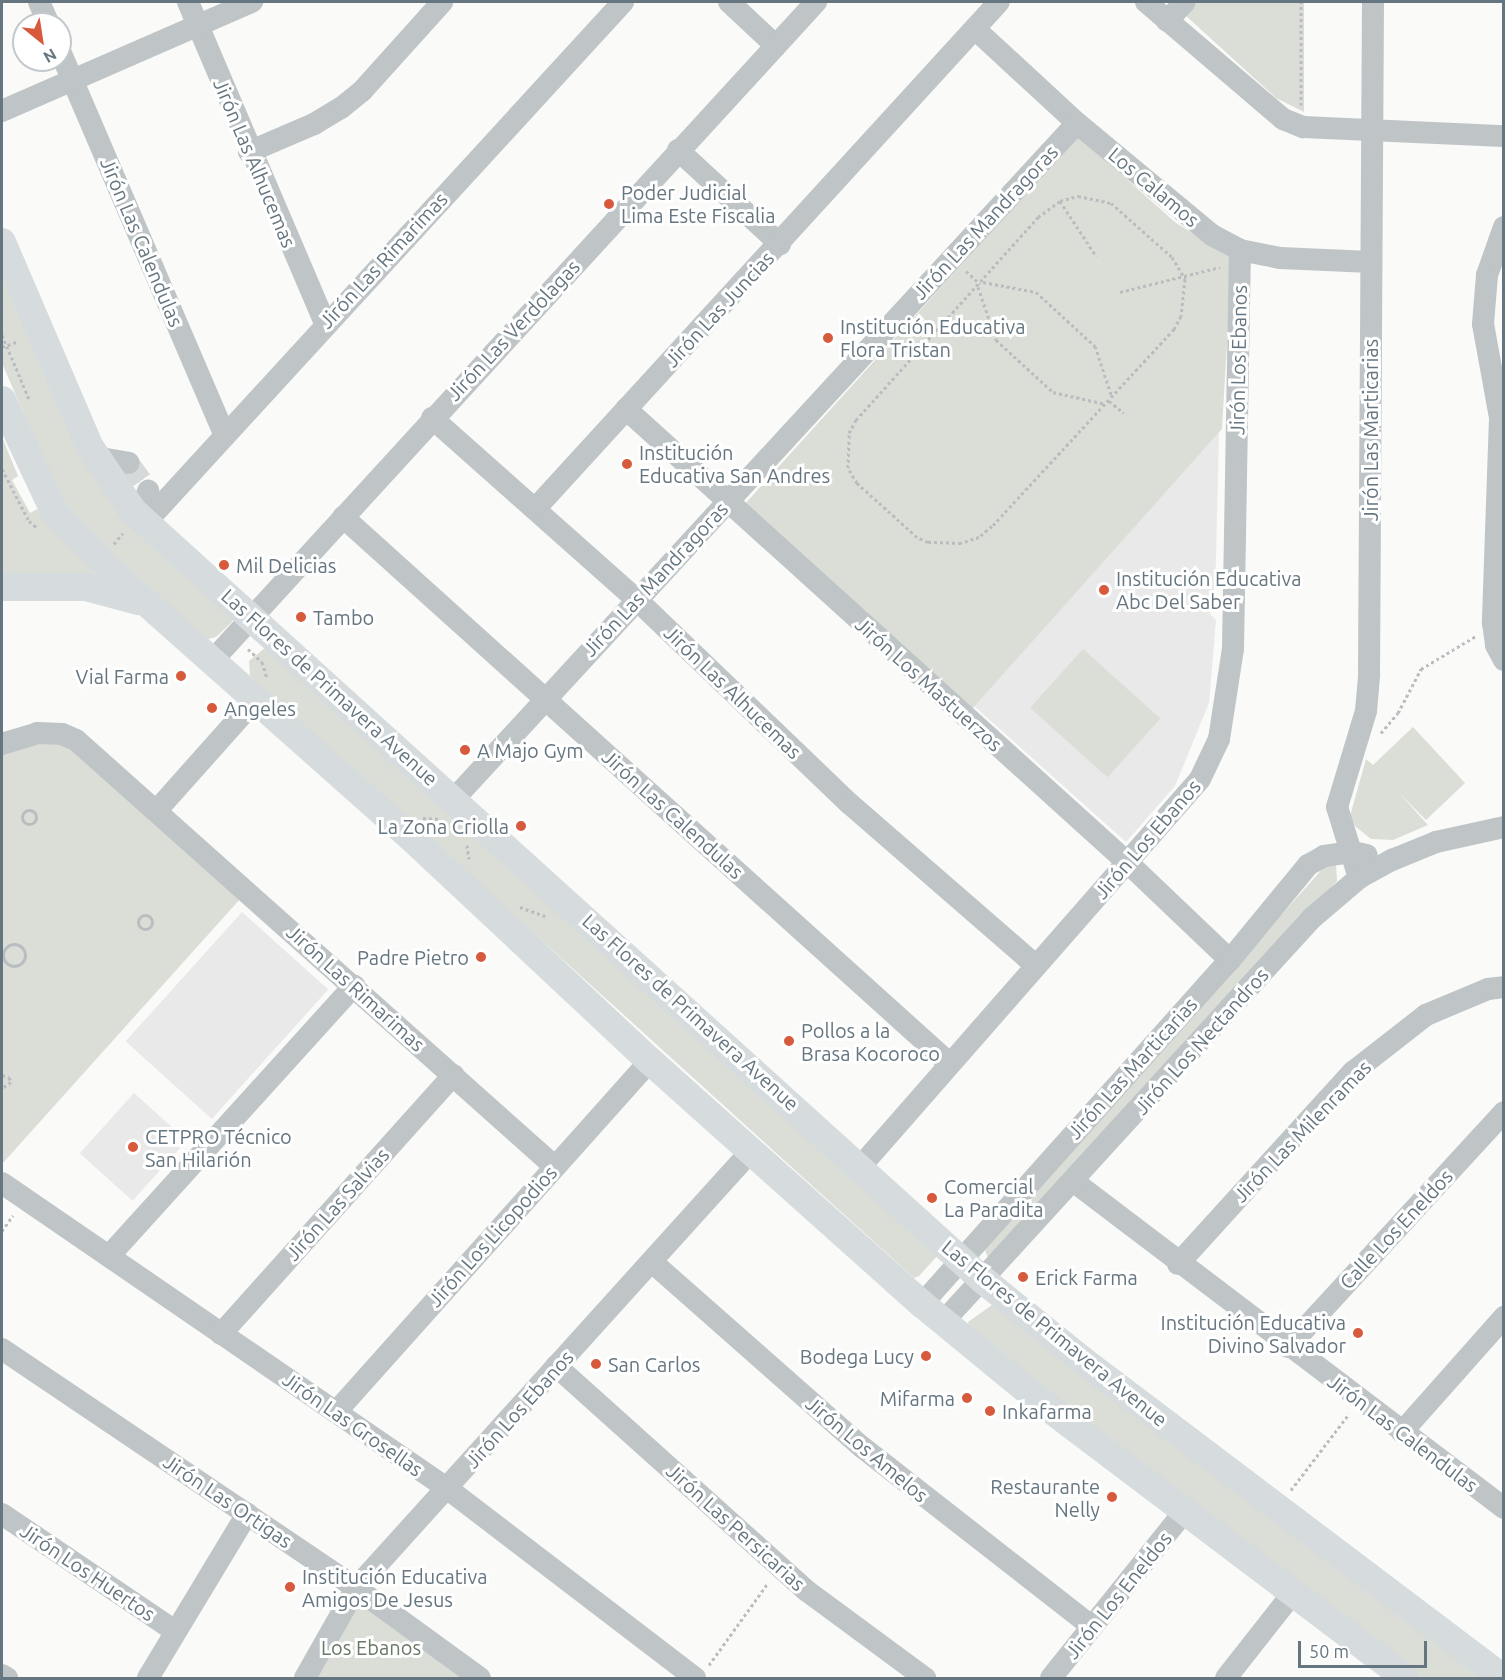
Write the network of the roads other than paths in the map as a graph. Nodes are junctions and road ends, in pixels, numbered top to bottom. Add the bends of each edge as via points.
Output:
1 (188, 2) edge
2 (252, 2) edge
3 (442, 2) edge
4 (623, 2) edge
5 (729, 2) edge
6 (816, 2) edge
7 (999, 2) edge
8 (1146, 2) edge
9 (1185, 2) edge
10 (1373, 2) edge
11 (1167, 21) junction
12 (198, 26) junction
13 (975, 29) junction
14 (776, 46) junction
15 (69, 72) edge
16 (72, 80) junction
17 (2, 111) edge
18 (1077, 123) junction
19 (1370, 130) junction
20 (1503, 136) edge
21 (678, 150) junction
22 (249, 152) junction
23 (1503, 227) edge
24 (2, 242) edge
25 (780, 244) junction
26 (1240, 250) junction
27 (1371, 262) junction
28 (325, 323) junction
29 (15, 400) edge
30 (626, 409) junction
31 (432, 418) junction
32 (224, 434) junction
33 (95, 457) junction
34 (128, 463) tunnel mouth
35 (728, 500) junction
36 (147, 505) junction
37 (535, 509) junction
38 (343, 517) junction
39 (2, 587) edge
40 (636, 599) junction
41 (151, 606) junction
42 (252, 617) junction
43 (213, 660) junction
44 (1503, 660) edge
45 (545, 698) junction
46 (256, 699) junction
47 (2, 744) edge
48 (454, 798) junction
49 (158, 809) junction
50 (1503, 827) edge
51 (1353, 852) junction
52 (1392, 860) junction
53 (1128, 863) junction
54 (1359, 878) junction
55 (1230, 960) junction
56 (1035, 965) junction
57 (354, 986) junction
58 (1503, 987) edge
59 (650, 1061) junction
60 (949, 1063) junction
61 (453, 1075) junction
62 (1503, 1112) edge
63 (751, 1151) junction
64 (554, 1166) junction
65 (861, 1166) junction
66 (1074, 1181) junction
67 (2, 1184) edge
68 (109, 1256) junction
69 (961, 1258) junction
70 (652, 1262) junction
71 (1178, 1264) junction
72 (983, 1280) junction
73 (922, 1304) junction
74 (943, 1322) junction
75 (1500, 1328) edge
76 (221, 1334) junction
77 (1288, 1347) junction
78 (2, 1349) edge
79 (556, 1366) junction
80 (336, 1412) junction
81 (1402, 1432) junction
82 (447, 1489) junction
83 (1503, 1508) edge
84 (1185, 1511) junction
85 (2, 1514) edge
86 (247, 1514) junction
87 (356, 1588) junction
88 (1293, 1593) junction
89 (1091, 1626) junction
90 (175, 1631) junction
91 (700, 1674) edge
92 (2, 1675) edge
93 (7, 1678) edge
94 (148, 1678) edge
95 (305, 1678) edge
96 (480, 1678) edge
97 (925, 1678) edge
98 (1051, 1678) edge
99 (1226, 1678) edge
100 (1405, 1678) edge
101 (1503, 1678) edge

1 - 12 street, Jirón Las Alhucemas
2 - 12 street
3 - 22 street via 362,91 341,108
4 - 28 street, Jirón Las Rimarimas
5 - 14 street
6 - 14 street, Jirón Las Verdolagas
7 - 13 street, Jirón Las Juncias
8 - 11 street
9 - 11 street
10 - 19 street, Jirón Las Marticarias
11 - 19 street via 1283,119 1323,130
12 - 16 street
12 - 22 street, Jirón Las Alhucemas
13 - 18 street, Los Calamos
13 - 25 street, Jirón Las Juncias
14 - 21 street, Jirón Las Verdolagas
15 - 16 street, Jirón Las Calendulas
16 - 17 street
16 - 32 street, Jirón Las Calendulas
18 - 26 street, Los Calamos via 1179,211
18 - 35 street, Jirón Las Mandragoras
19 - 20 street
19 - 27 street, Jirón Las Marticarias
21 - 25 street
21 - 31 street, Jirón Las Verdolagas
22 - 28 street, Jirón Las Alhucemas
23 - 44 street via 1487,275 1484,324 1500,418 1493,623
24 - 33 main road, Las Flores de Primavera Avenue
25 - 30 street, Jirón Las Juncias
26 - 27 street, Los Calamos via 1310,262
26 - 53 street, Jirón Los Ebanos via 1233,649 1228,701 1220,739 1200,779
27 - 51 street, Jirón Las Marticarias via 1366,711 1337,807
28 - 32 street, Jirón Las Rimarimas
29 - 41 main road via 55,513 111,548
30 - 35 street, Jirón Los Mastuerzos
30 - 37 street, Jirón Las Juncias
31 - 37 street, Jirón Las Alhucemas
31 - 38 street, Jirón Las Verdolagas
32 - 36 street, Jirón Las Rimarimas
33 - 34 street
33 - 36 main road, Las Flores de Primavera Avenue via 118,494
35 - 40 street, Jirón Las Mandragoras
35 - 53 street, Jirón Los Mastuerzos
36 - 42 main road, Las Flores de Primavera Avenue
37 - 40 street, Jirón Las Alhucemas
38 - 42 street, Jirón Las Verdolagas
38 - 45 street, Jirón Las Calendulas
39 - 41 main road via 86,587
40 - 45 street, Jirón Las Mandragoras
40 - 56 street, Jirón Las Alhucemas via 850,804
41 - 43 main road
42 - 43 street, Jirón Las Verdolagas
42 - 48 main road, Las Flores de Primavera Avenue
43 - 46 main road
45 - 48 street, Jirón Las Mandragoras
45 - 60 street, Jirón Las Calendulas
46 - 49 street
46 - 59 main road
47 - 49 street, Jirón Las Rimarimas via 32,733 62,734 93,753
48 - 65 main road, Las Flores de Primavera Avenue
49 - 57 street, Jirón Las Rimarimas
50 - 52 street, Jirón Los Nectandros via 1436,842
51 - 52 street, Jirón Las Marticarias
51 - 54 street, Jirón Las Marticarias
51 - 55 street, Jirón Las Marticarias via 1324,856 1308,865
52 - 54 street, Jirón Los Nectandros
53 - 55 street, Jirón Los Mastuerzos
53 - 56 street, Jirón Los Ebanos
54 - 66 street, Jirón Los Nectandros via 1312,918
55 - 69 street, Jirón Las Marticarias
56 - 60 street, Jirón Los Ebanos
57 - 61 street, Jirón Las Rimarimas
57 - 68 street
58 - 71 street, Jirón Las Milenramas via 1488,989 1426,1015 1353,1072
59 - 63 main road
59 - 64 street, Jirón Los Licopodios
60 - 65 street, Jirón Los Ebanos
61 - 64 street, Jirón Las Rimarimas
61 - 76 street, Jirón Las Salvias
62 - 77 street, Calle Los Eneldos
63 - 70 street, Jirón Los Ebanos
63 - 73 main road
64 - 80 street, Jirón Los Licopodios
65 - 69 main road, Las Flores de Primavera Avenue
66 - 71 street, Jirón Las Calendulas
66 - 72 street, Jirón Los Nectandros
67 - 68 street, Jirón Las Grosellas
68 - 76 street, Jirón Las Grosellas
69 - 72 main road, Las Flores de Primavera Avenue
69 - 73 street, Jirón Las Marticarias
70 - 79 street, Jirón Los Ebanos
70 - 89 street, Jirón Los Amelos via 862,1447
71 - 77 street, Jirón Las Calendulas
72 - 74 street, Jirón Los Nectandros
72 - 101 main road, Las Flores de Primavera Avenue via 1082,1360
73 - 74 main road
74 - 84 main road
75 - 81 street
76 - 80 street, Jirón Las Grosellas
77 - 81 street, Jirón Las Calendulas
78 - 86 street, Jirón Las Ortigas
79 - 82 street, Jirón Los Ebanos
79 - 97 street, Jirón Las Persicarias via 780,1567
80 - 82 street, Jirón Las Grosellas
81 - 83 street, Jirón Las Calendulas
82 - 87 street, Jirón Los Ebanos
82 - 91 street, Jirón Las Grosellas
84 - 88 main road
84 - 89 street, Jirón Los Eneldos
85 - 90 street, Jirón Los Huertos
86 - 87 street, Jirón Las Ortigas
86 - 90 street
87 - 95 street, Jirón Los Ebanos
87 - 96 street, Jirón Las Ortigas
88 - 99 street
88 - 100 main road
89 - 98 street, Jirón Los Eneldos
90 - 94 street
92 - 93 street

